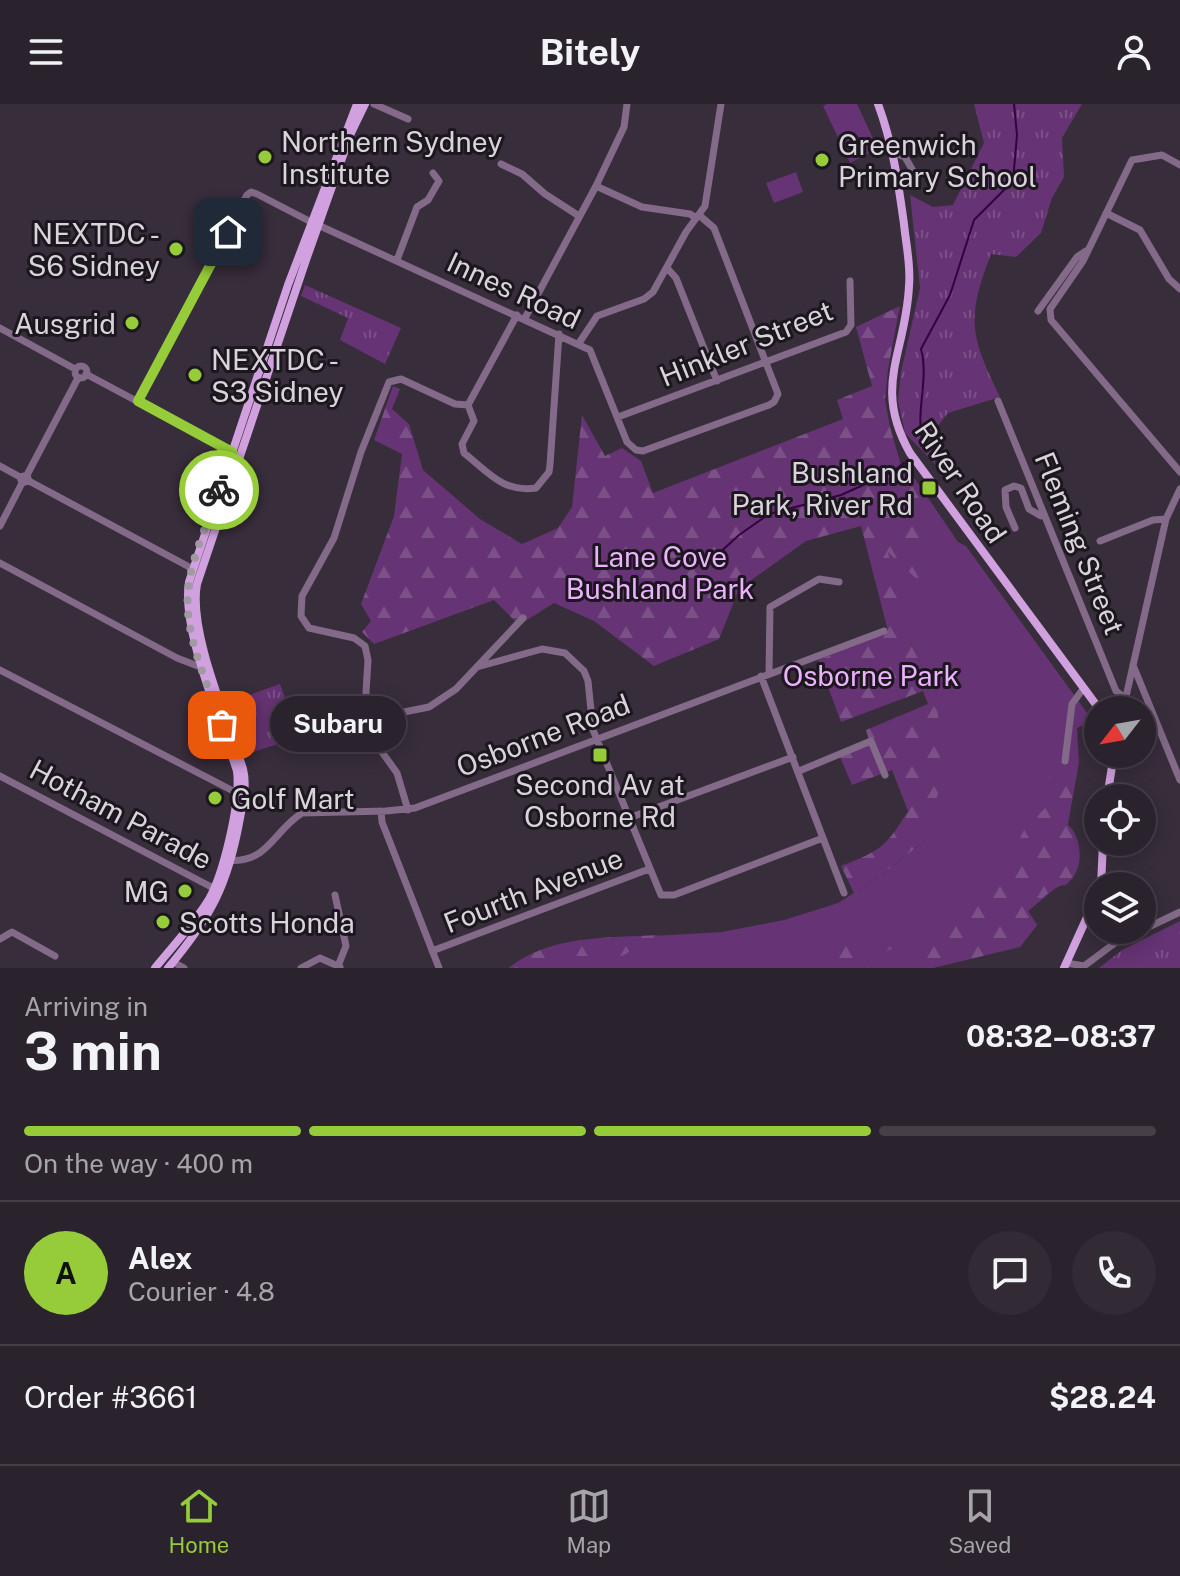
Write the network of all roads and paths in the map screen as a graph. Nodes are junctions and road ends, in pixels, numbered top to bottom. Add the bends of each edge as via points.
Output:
1 (357, 104) edge
2 (365, 104) edge
3 (374, 104) edge
4 (627, 104) edge
5 (721, 104) edge
6 (878, 104) edge
7 (408, 119) dead end
8 (894, 153) junction
9 (501, 164) dead end
10 (1180, 165) edge
11 (433, 173) dead end
12 (916, 176) dead end
13 (596, 186) junction
14 (1106, 213) junction
15 (579, 216) junction
16 (698, 216) junction
17 (314, 224) junction
18 (1088, 250) junction
19 (397, 260) junction
20 (668, 269) junction
21 (850, 281) dead end
22 (1180, 289) edge
23 (1038, 311) dead end
24 (517, 315) junction
25 (525, 318) junction
26 (0, 328) edge
27 (559, 334) junction
28 (579, 343) junction
29 (767, 362) junction
30 (80, 374) junction
31 (717, 381) junction
32 (138, 401) junction
33 (998, 401) dead end
34 (468, 405) junction
35 (618, 417) junction
36 (236, 454) junction
37 (0, 466) edge
38 (1180, 472) edge
39 (24, 479) junction
40 (1180, 489) edge
41 (1044, 515) junction
42 (1166, 519) junction
43 (0, 526) edge
44 (1015, 528) dead end
45 (1100, 541) dead end
46 (0, 563) edge
47 (193, 569) junction
48 (839, 582) dead end
49 (523, 618) dead end
50 (884, 631) dead end
51 (1133, 665) junction
52 (477, 667) junction
53 (203, 668) junction
54 (0, 670) edge
55 (765, 675) junction
56 (1083, 689) junction
57 (1089, 696) edge
58 (1122, 696) edge
59 (1125, 696) edge
60 (365, 709) junction
61 (596, 739) junction
62 (793, 757) junction
63 (1065, 761) dead end
64 (799, 771) junction
65 (885, 775) dead end
66 (0, 776) edge
67 (1180, 780) edge
68 (237, 793) junction
69 (408, 810) junction
70 (381, 811) junction
71 (629, 818) junction
72 (823, 838) junction
73 (227, 860) junction
74 (649, 869) junction
75 (217, 890) junction
76 (844, 893) dead end
77 (335, 895) dead end
78 (1180, 912) edge
79 (1084, 925) edge
80 (0, 939) edge
81 (432, 951) junction
82 (55, 956) dead end
83 (171, 965) edge
84 (1068, 966) edge
85 (340, 967) edge
86 (155, 968) edge
87 (184, 968) edge
88 (301, 968) edge
89 (439, 968) edge

1 - 17 main road
2 - 17 main road
3 - 7 street
4 - 13 street via 624,127
5 - 16 street via 706,203
6 - 8 main road, River Road
8 - 12 street via 905,157
8 - 56 main road, River Road via 910,270 891,380 896,425 910,453
9 - 15 street
10 - 14 street via 1162,155 1132,160
11 - 19 street via 439,181 417,207
13 - 15 street
13 - 16 street via 642,207
14 - 18 street
14 - 22 street via 1140,230
15 - 25 street
16 - 20 street
16 - 29 street via 714,228
17 - 19 street, Innes Road
17 - 32 street, Innes Road via 257,194 247,195
17 - 36 main road
18 - 23 street via 1077,257
18 - 38 street via 1050,309 1051,320
19 - 24 street, Innes Road
20 - 28 street via 649,296 597,316
20 - 31 street
21 - 29 street, Hinkler Street via 848,330
24 - 25 street, Innes Road
24 - 34 street
25 - 27 street, Innes Road
26 - 30 street
27 - 28 street, Innes Road
27 - 34 street via 549,472 536,488 513,489 464,453 462,444 474,421
28 - 35 street, Innes Road via 594,355
29 - 31 street, Hinkler Street
29 - 35 street, Innes Road via 778,390 774,402 650,450 636,450 627,442
30 - 32 street
30 - 39 street
31 - 35 street, Hinkler Street
32 - 36 street
33 - 41 street, Fleming Street
34 - 60 street via 401,379 389,382 334,538 304,591 300,612 306,625 365,646
36 - 47 main road
36 - 73 main road via 195,595 200,636 245,778
37 - 39 street
39 - 43 street
39 - 47 street
40 - 42 street
41 - 44 street via 1029,509 1021,488 1005,490
41 - 58 street, Fleming Street
42 - 45 street
42 - 51 street
46 - 53 street
47 - 53 main road via 189,614
48 - 55 street via 819,579 770,607
49 - 52 street
50 - 55 street, Osborne Road
51 - 59 street
51 - 67 street
52 - 60 street via 429,707 384,716
52 - 61 street via 542,649 569,655 587,675
53 - 68 main road via 237,771
54 - 68 street
55 - 61 street, Osborne Road
55 - 62 street
56 - 57 main road, River Road
56 - 63 street via 1072,704
60 - 69 street via 361,723 397,773
61 - 69 street, Osborne Road
61 - 71 street
62 - 64 street
62 - 71 street
64 - 65 street via 871,741
64 - 72 street
66 - 75 street, Hotham Parade
68 - 73 main road
69 - 70 street, Osborne Road
70 - 73 street, Osborne Road via 302,813 260,854
70 - 81 street
71 - 74 street
72 - 74 street via 668,896 661,895
72 - 76 street
73 - 75 main road
74 - 81 street, Fourth Avenue
75 - 83 main road via 209,914
75 - 86 main road
77 - 85 street via 346,946
78 - 84 street via 1119,941 1088,964
79 - 84 main road
80 - 82 street via 12,932
81 - 89 street
83 - 87 street
85 - 88 street via 320,958

